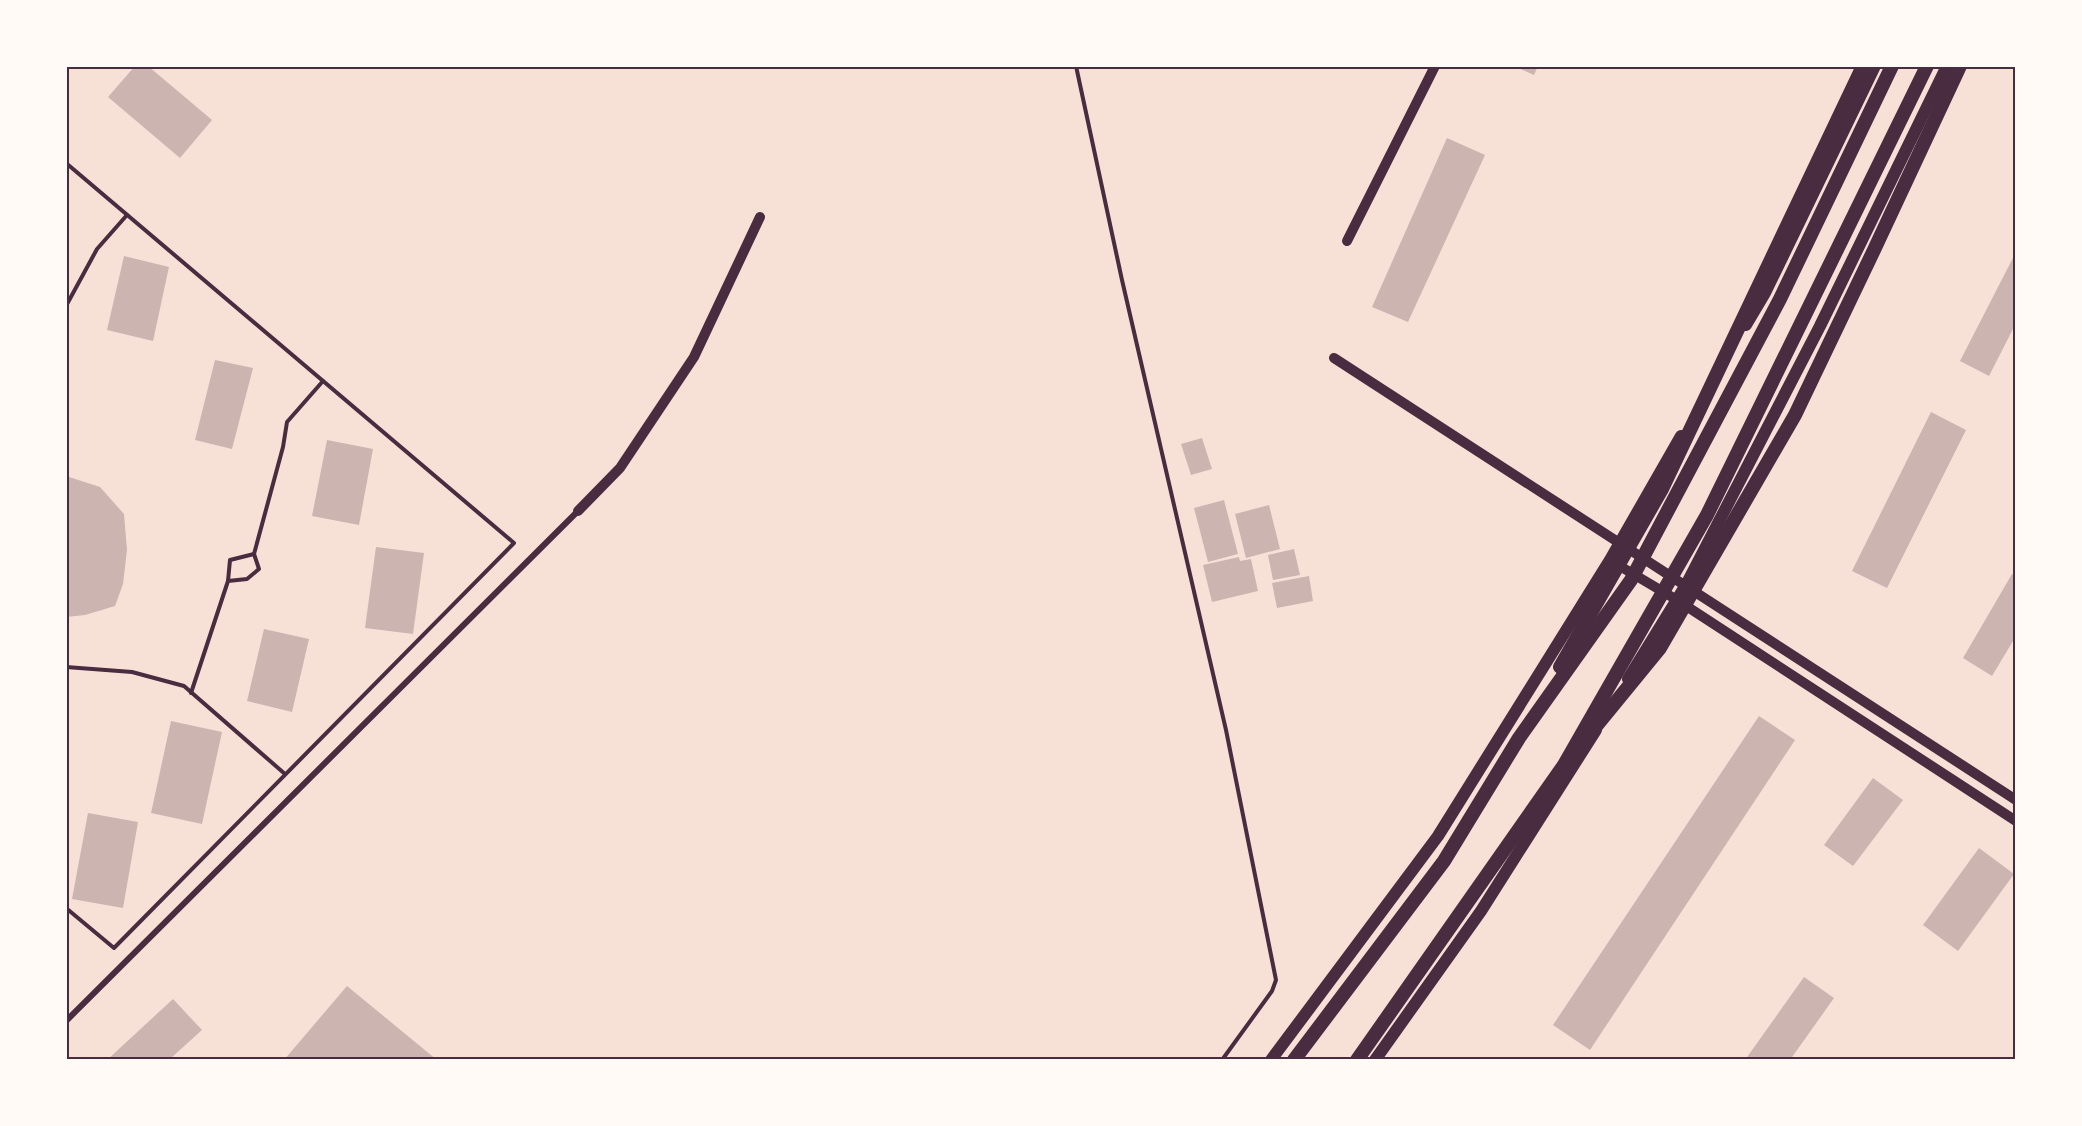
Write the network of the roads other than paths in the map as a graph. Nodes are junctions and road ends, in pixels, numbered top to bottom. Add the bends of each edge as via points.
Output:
1 (1076, 66) edge
2 (1435, 66) edge
3 (1863, 66) edge
4 (1875, 66) edge
5 (1892, 66) edge
6 (1927, 66) edge
7 (1947, 66) edge
8 (1960, 66) edge
9 (66, 163) edge
10 (127, 215) junction
11 (760, 217) dead end
12 (1347, 241) dead end
13 (66, 306) edge
14 (1334, 358) dead end
15 (323, 381) junction
16 (578, 511) joint
17 (1619, 542) junction
18 (254, 554) junction
19 (1610, 560) junction
20 (228, 581) junction
21 (1686, 585) junction
22 (1677, 600) junction
23 (66, 667) edge
24 (191, 693) junction
25 (1519, 738) junction
26 (1564, 765) junction
27 (285, 774) junction
28 (2016, 800) edge
29 (2016, 821) edge
30 (66, 908) edge
31 (66, 1020) edge
32 (1222, 1060) edge
33 (1271, 1060) edge
34 (1294, 1060) edge
35 (1357, 1060) edge
36 (1375, 1060) edge

1 - 32 lane via 1226,730 1276,980
2 - 12 street
3 - 25 highway via 1662,489
4 - 17 main road via 1765,293
5 - 25 highway via 1780,299 1631,580
6 - 26 highway via 1707,515
7 - 21 main road via 1820,326
8 - 26 highway via 1795,416 1660,648
9 - 10 lane
10 - 13 lane via 97,249
10 - 15 lane
11 - 16 street via 694,357 620,468
14 - 17 street
15 - 18 lane via 287,422
15 - 27 lane via 514,543
16 - 31 street
17 - 19 main road
17 - 21 street
18 - 20 lane via 230,560
18 - 20 lane via 259,569 246,579
19 - 22 street
19 - 33 main road via 1438,836
20 - 24 lane
21 - 22 main road
21 - 28 street
22 - 29 street
22 - 36 main road via 1481,911
23 - 24 lane via 132,672 184,686
24 - 27 lane
25 - 34 highway via 1444,861
26 - 35 highway
27 - 30 lane via 114,948

